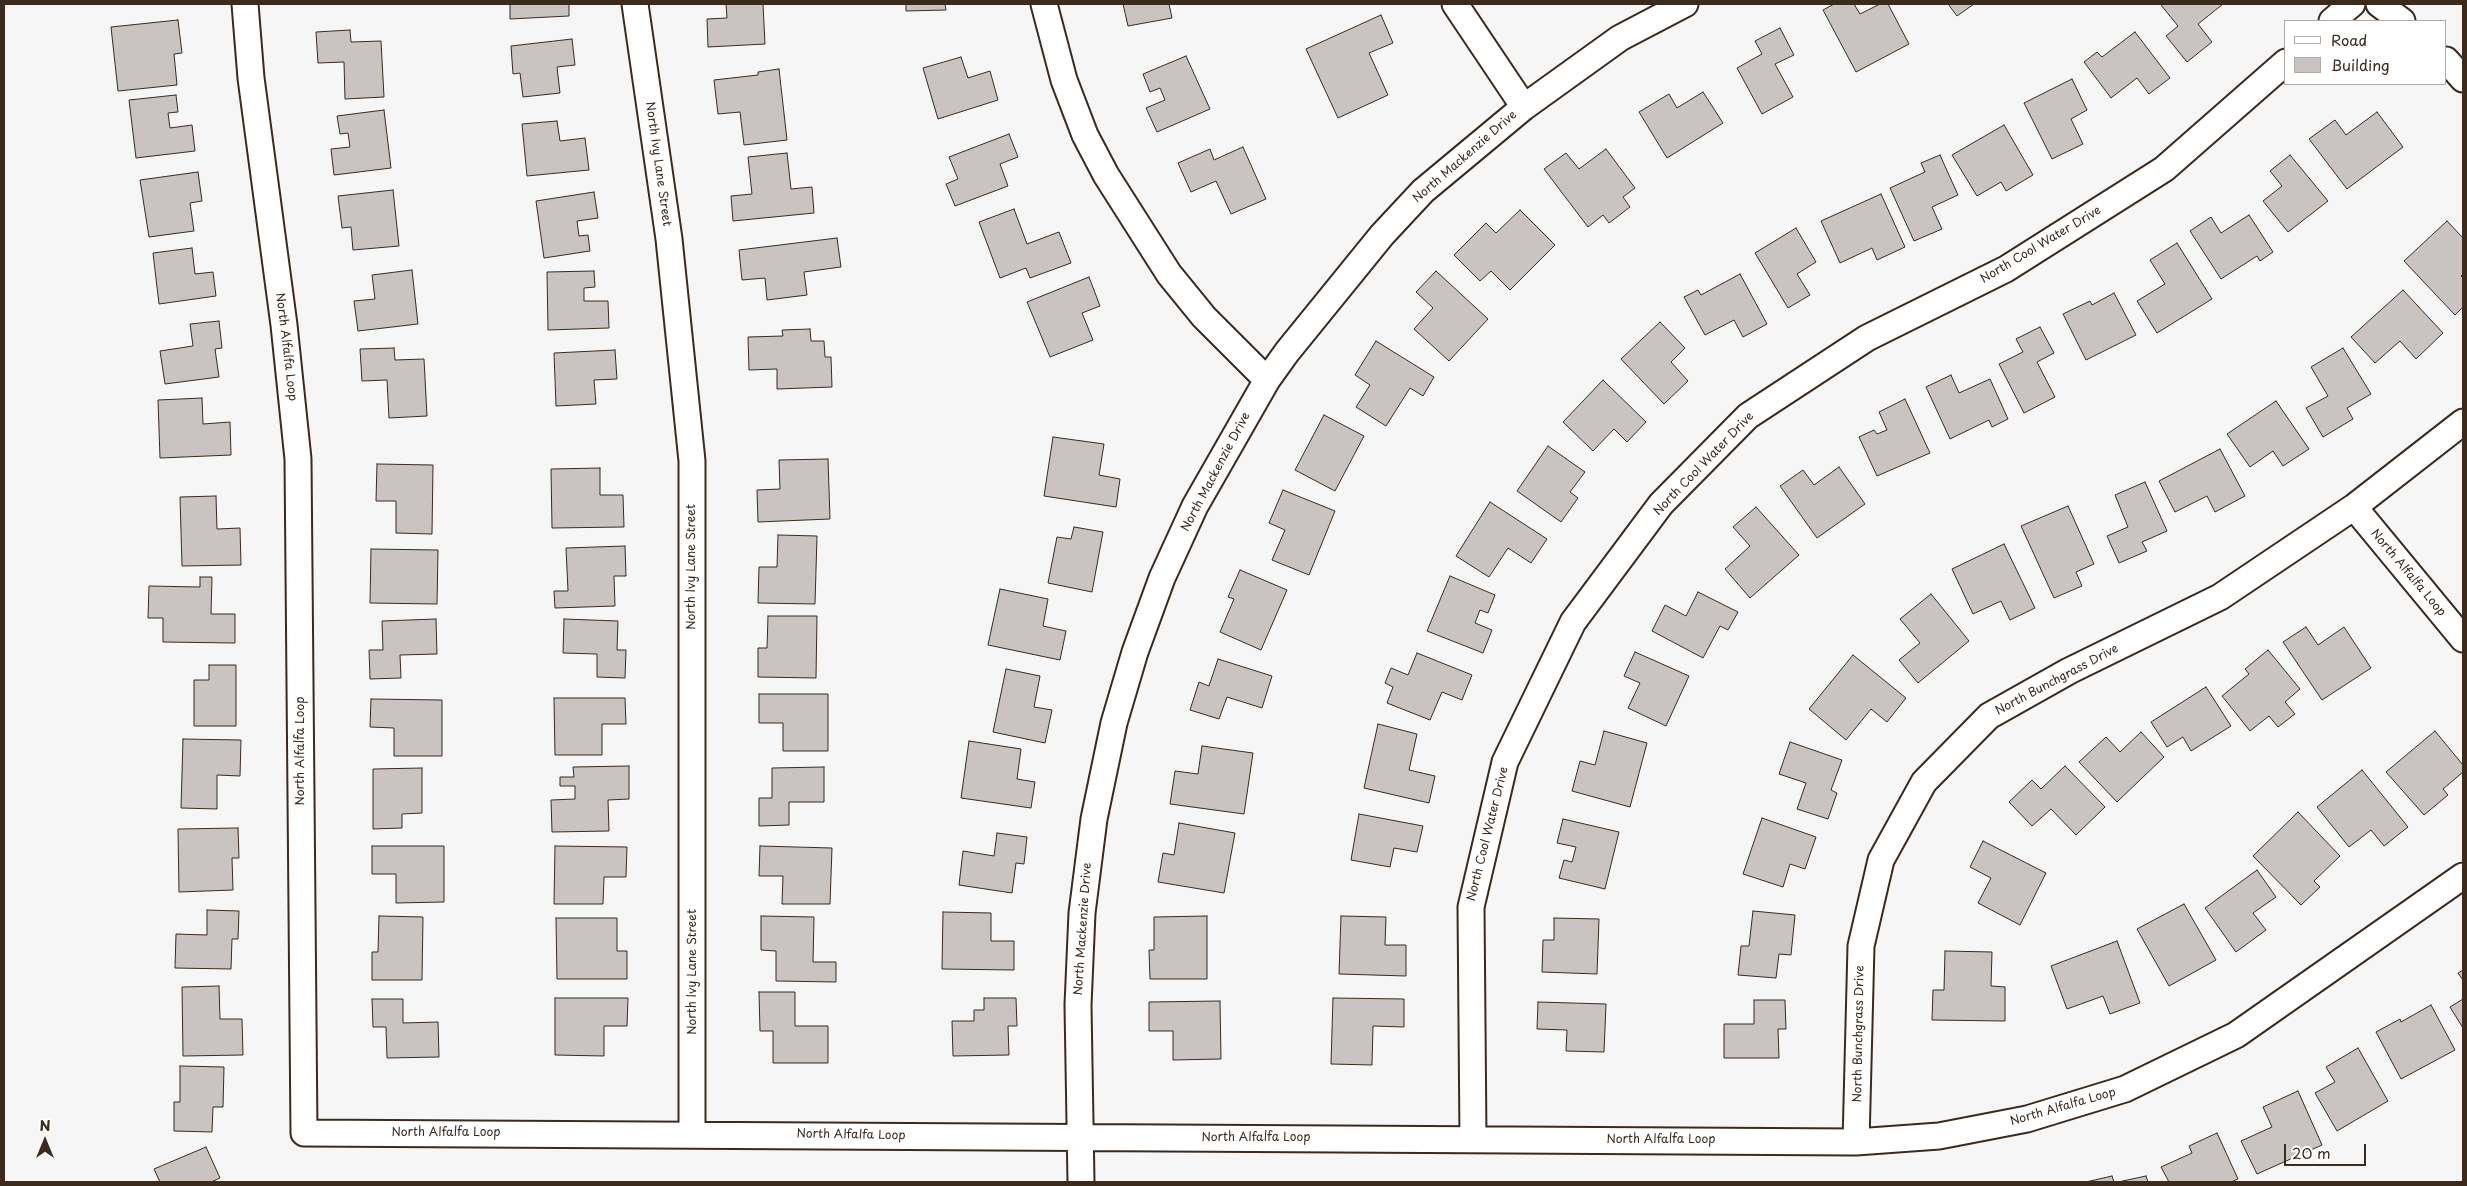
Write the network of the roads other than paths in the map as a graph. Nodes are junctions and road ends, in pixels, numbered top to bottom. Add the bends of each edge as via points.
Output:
1 (245, 4) edge
2 (635, 4) edge
3 (1044, 4) edge
4 (1455, 4) edge
5 (1685, 4) edge
6 (2352, 4) edge
7 (2379, 4) edge
8 (2333, 20) edge
9 (2401, 20) edge
10 (2447, 61) edge
11 (2284, 64) edge
12 (2463, 79) edge
13 (1524, 107) junction
14 (1267, 380) junction
15 (2463, 422) edge
16 (2354, 507) junction
17 (2463, 639) edge
18 (2463, 876) edge
19 (692, 1134) junction
20 (1080, 1137) junction
21 (1473, 1139) junction
22 (1856, 1142) junction
23 (1081, 1182) edge

1 - 19 street, North Alfalfa Loop via 251,78 284,325 298,459 304,1133
2 - 19 street, North Ivy Lane Street via 669,239 692,461
3 - 14 street via 1064,80 1085,135 1106,175 1169,274 1204,317
4 - 13 street
5 - 13 street, North Mackenzie Drive via 1620,38
6 - 8 street
7 - 9 street
10 - 12 street
11 - 21 street, North Cool Water Drive via 2164,169 2006,268 1867,338 1748,416 1661,504 1573,622 1506,762 1471,907
13 - 14 street, North Mackenzie Drive via 1422,191 1382,235
14 - 20 street, North Mackenzie Drive via 1195,506 1162,578 1114,723 1094,820 1082,913 1078,1005
15 - 16 street, North Bunchgrass Drive
16 - 17 street, North Alfalfa Loop
16 - 22 street, North Bunchgrass Drive via 2220,596 1989,716 1924,782 1881,860 1861,946
18 - 22 street, North Alfalfa Loop via 2236,1035 2125,1088 2007,1123 1939,1136
19 - 20 street, North Alfalfa Loop
20 - 21 street, North Alfalfa Loop
20 - 23 street, North Mackenzie Drive
21 - 22 street, North Alfalfa Loop

